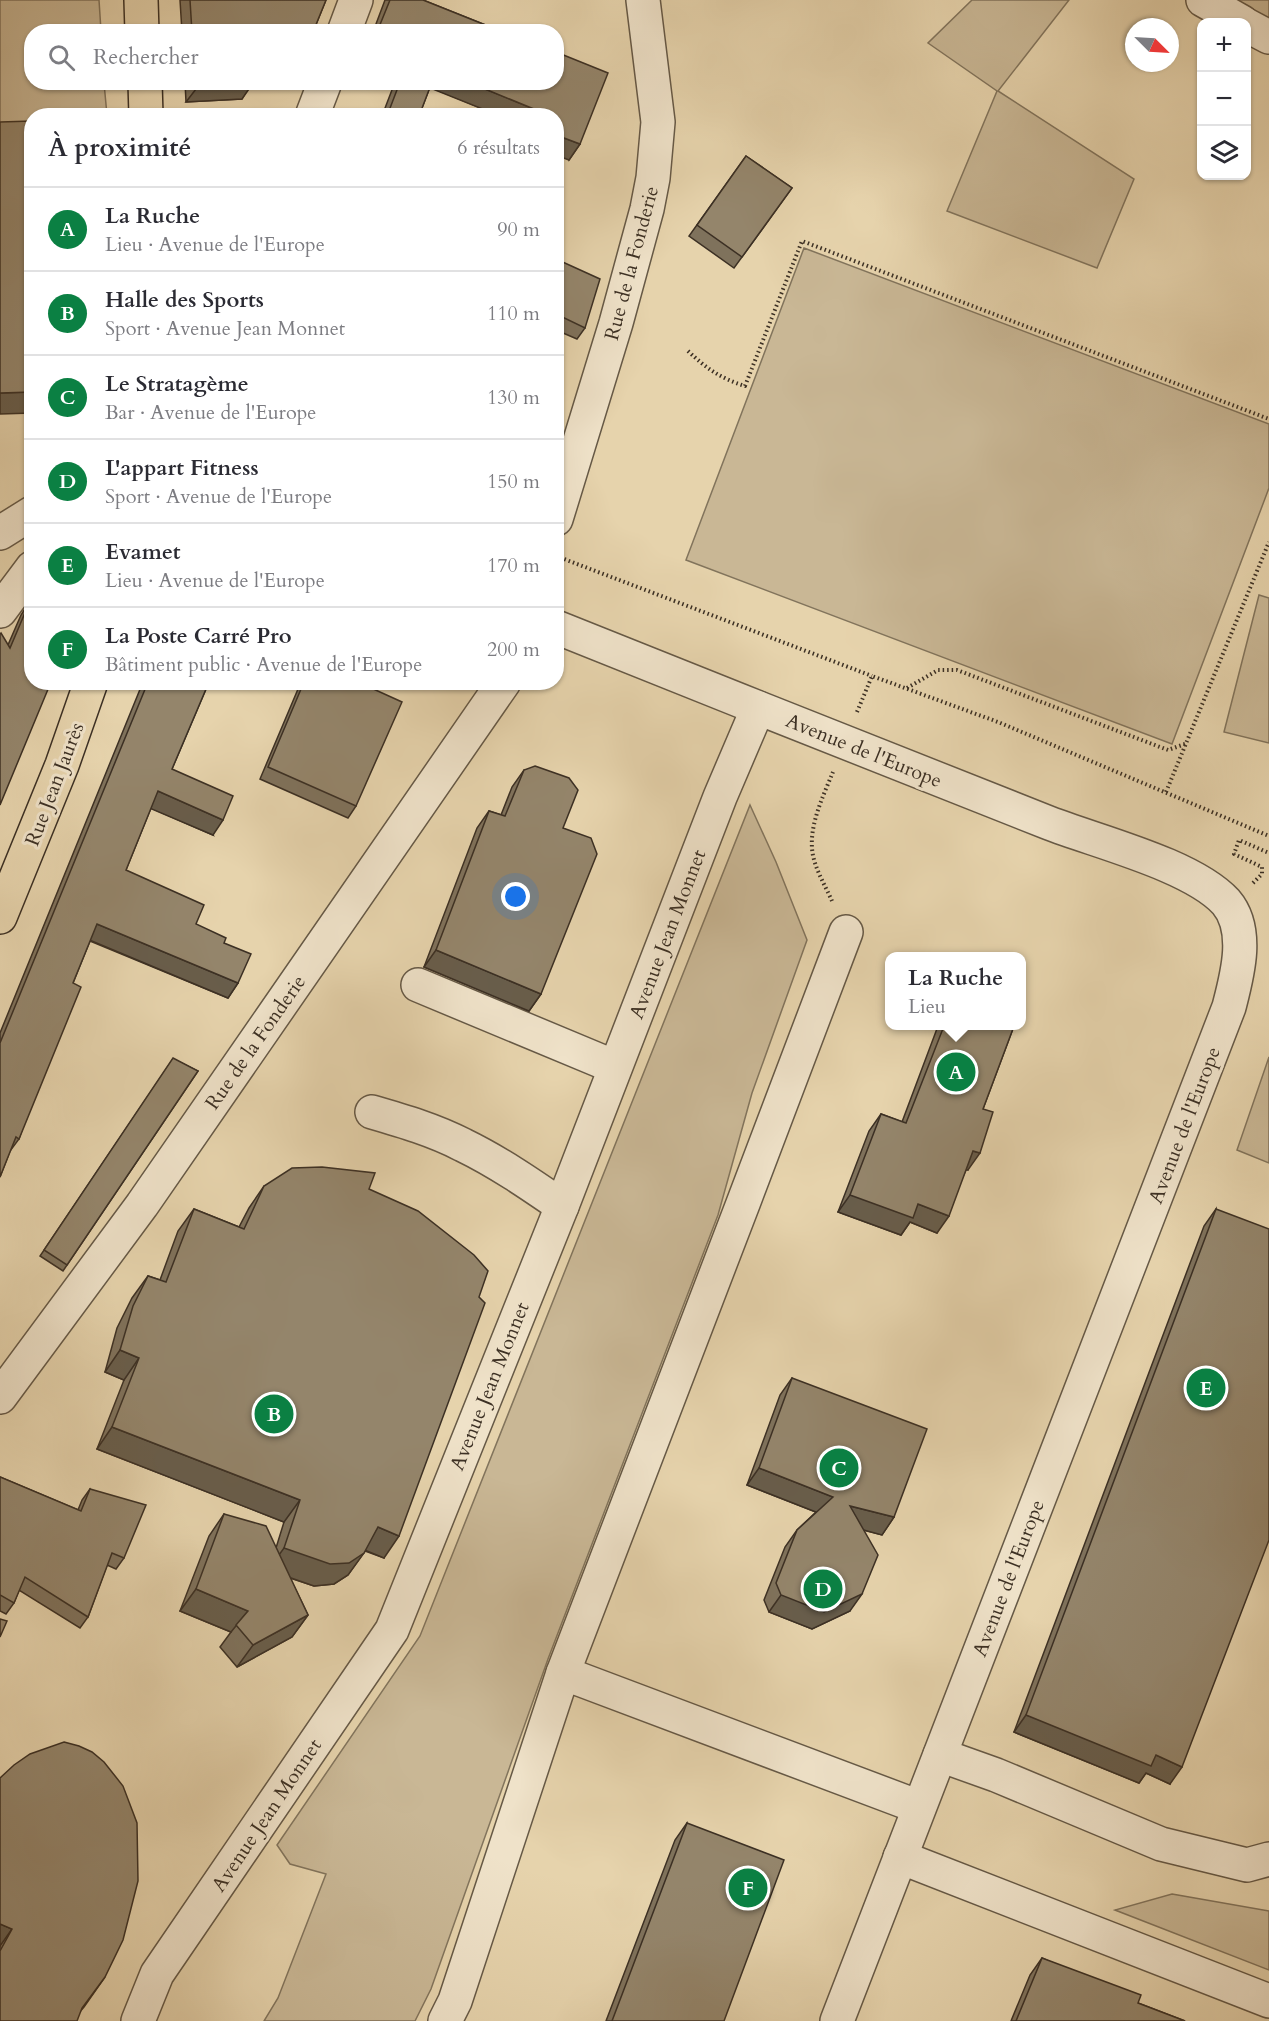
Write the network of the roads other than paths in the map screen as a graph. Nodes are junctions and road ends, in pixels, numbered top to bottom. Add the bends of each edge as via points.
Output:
1 (141, 0) edge
2 (356, 0) edge
3 (643, 0) edge
4 (1203, 0) edge
5 (1235, 18) edge
6 (142, 24) edge
7 (347, 24) edge
8 (1251, 28) edge
9 (1269, 37) edge
10 (145, 90) edge
11 (322, 90) edge
12 (146, 108) edge
13 (315, 108) edge
14 (564, 493) edge
15 (24, 518) edge
16 (0, 533) edge
17 (0, 554) edge
18 (24, 560) edge
19 (24, 579) edge
20 (0, 611) edge
21 (564, 630) edge
22 (88, 690) edge
23 (498, 690) edge
24 (758, 708) junction
25 (0, 917) edge
26 (840, 919) road end
27 (418, 985) dead end
28 (615, 1067) junction
29 (372, 1112) dead end
30 (562, 1206) junction
31 (0, 1397) edge
32 (562, 1673) junction
33 (940, 1755) junction
34 (919, 1807) junction
35 (900, 1857) junction
36 (1269, 1859) edge
37 (1269, 2001) edge
38 (138, 2021) edge
39 (445, 2021) edge
40 (837, 2021) edge

1 - 6 main road
2 - 7 street
3 - 14 street, Rue de la Fonderie via 658,122 653,178 616,323
4 - 5 street
8 - 9 street
10 - 12 main road
11 - 13 street
15 - 16 street
17 - 18 street
19 - 20 street
21 - 24 street, Avenue de l'Europe
22 - 25 main road, Rue Jean Jaurès
23 - 31 street, Rue de la Fonderie via 142,1205
24 - 28 street, Avenue Jean Monnet
24 - 33 street, Avenue de l'Europe via 1184,873 1210,888 1227,904 1237,923 1238,973 1229,1007
26 - 32 street via 732,1234
27 - 28 street
28 - 30 street, Avenue Jean Monnet
29 - 30 street via 463,1144
30 - 38 street, Avenue Jean Monnet via 392,1630 157,1974
32 - 34 street
32 - 39 street
33 - 34 street, Avenue de l'Europe
33 - 36 street via 1161,1844 1247,1865
34 - 35 street, Avenue de l'Europe
35 - 37 street
35 - 40 street, Avenue de l'Europe

